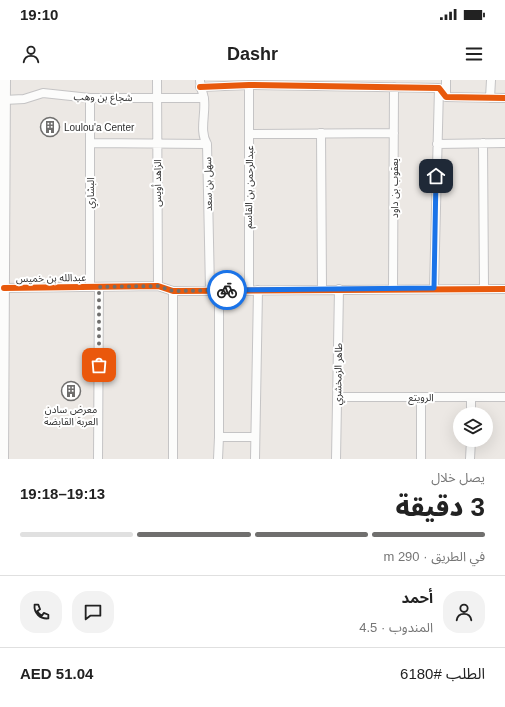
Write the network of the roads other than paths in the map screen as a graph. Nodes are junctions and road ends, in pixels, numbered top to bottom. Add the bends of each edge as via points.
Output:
1 (4, 80) edge
2 (157, 80) edge
3 (446, 80) edge
4 (491, 80) edge
5 (312, 83) edge
6 (200, 84) edge
7 (249, 85) junction
8 (394, 87) junction
9 (438, 88) junction
10 (157, 97) junction
11 (446, 97) junction
12 (90, 98) junction
13 (204, 98) junction
14 (490, 98) junction
15 (505, 98) edge
16 (4, 100) junction
17 (394, 132) junction
18 (321, 133) junction
19 (250, 134) junction
20 (90, 143) junction
21 (483, 143) junction
22 (505, 143) edge
23 (157, 144) junction
24 (207, 144) junction
25 (437, 144) junction
26 (2, 158) edge
27 (158, 286) junction
28 (90, 287) junction
29 (99, 287) junction
30 (4, 288) junction
31 (393, 288) junction
32 (434, 288) junction
33 (484, 288) junction
34 (505, 288) edge
35 (322, 289) junction
36 (339, 289) junction
37 (210, 290) junction
38 (219, 290) junction
39 (248, 290) junction
40 (258, 290) junction
41 (173, 291) junction
42 (337, 397) junction
43 (421, 397) junction
44 (471, 397) junction
45 (505, 397) edge
46 (471, 407) edge
47 (255, 436) junction
48 (219, 437) junction
49 (471, 447) edge
50 (2, 459) edge
51 (98, 459) edge
52 (173, 459) edge
53 (218, 459) edge
54 (256, 459) edge
55 (336, 459) edge
56 (421, 459) edge
57 (470, 459) edge

1 - 16 main road
2 - 10 street, الزاهد أويس
3 - 11 street
4 - 14 street
5 - 7 street
5 - 8 street
6 - 7 street
6 - 13 street, سهل بن سعد
7 - 19 street, عبدالرحمن بن القاسم
8 - 9 street
8 - 17 street, يعقوب بن داود
9 - 11 street
9 - 25 street
10 - 12 street, شجاع بن وهب
10 - 13 street, شجاع بن وهب
10 - 23 street, الزاهد أويس
11 - 14 street
12 - 16 street, شجاع بن وهب via 43,93 24,99
12 - 20 street, البشاري
13 - 24 street, سهل بن سعد via 203,137
14 - 15 street
16 - 26 main road
17 - 18 street
17 - 31 street, يعقوب بن داود
18 - 19 street
18 - 35 street
19 - 39 street, عبدالرحمن بن القاسم
20 - 23 street
20 - 28 street, البشاري
21 - 22 street
21 - 25 street
21 - 33 street
23 - 24 street
23 - 27 street, الزاهد أويس
24 - 37 street, سهل بن سعد
25 - 32 street
26 - 30 main road
27 - 29 street, عبدالله بن خميس
27 - 41 street, عبدالله بن خميس
28 - 29 street, عبدالله بن خميس
28 - 30 street, عبدالله بن خميس
29 - 51 street
30 - 50 main road
31 - 32 street, عبدالله بن خميس
31 - 36 street, عبدالله بن خميس
32 - 33 street, عبدالله بن خميس
33 - 34 street, عبدالله بن خميس
35 - 36 street, عبدالله بن خميس
35 - 40 street, عبدالله بن خميس
36 - 42 street, طاهر الزمخشري
37 - 38 street, عبدالله بن خميس
37 - 41 street, عبدالله بن خميس
38 - 39 street, عبدالله بن خميس
38 - 48 street
39 - 40 street, عبدالله بن خميس
40 - 47 street
41 - 52 street
42 - 43 street, الرويتع
42 - 55 street, طاهر الزمخشري
43 - 44 street, الرويتع
43 - 56 street
44 - 45 street, الرويتع
44 - 46 street
47 - 48 street
47 - 54 street
48 - 53 street
49 - 57 street

